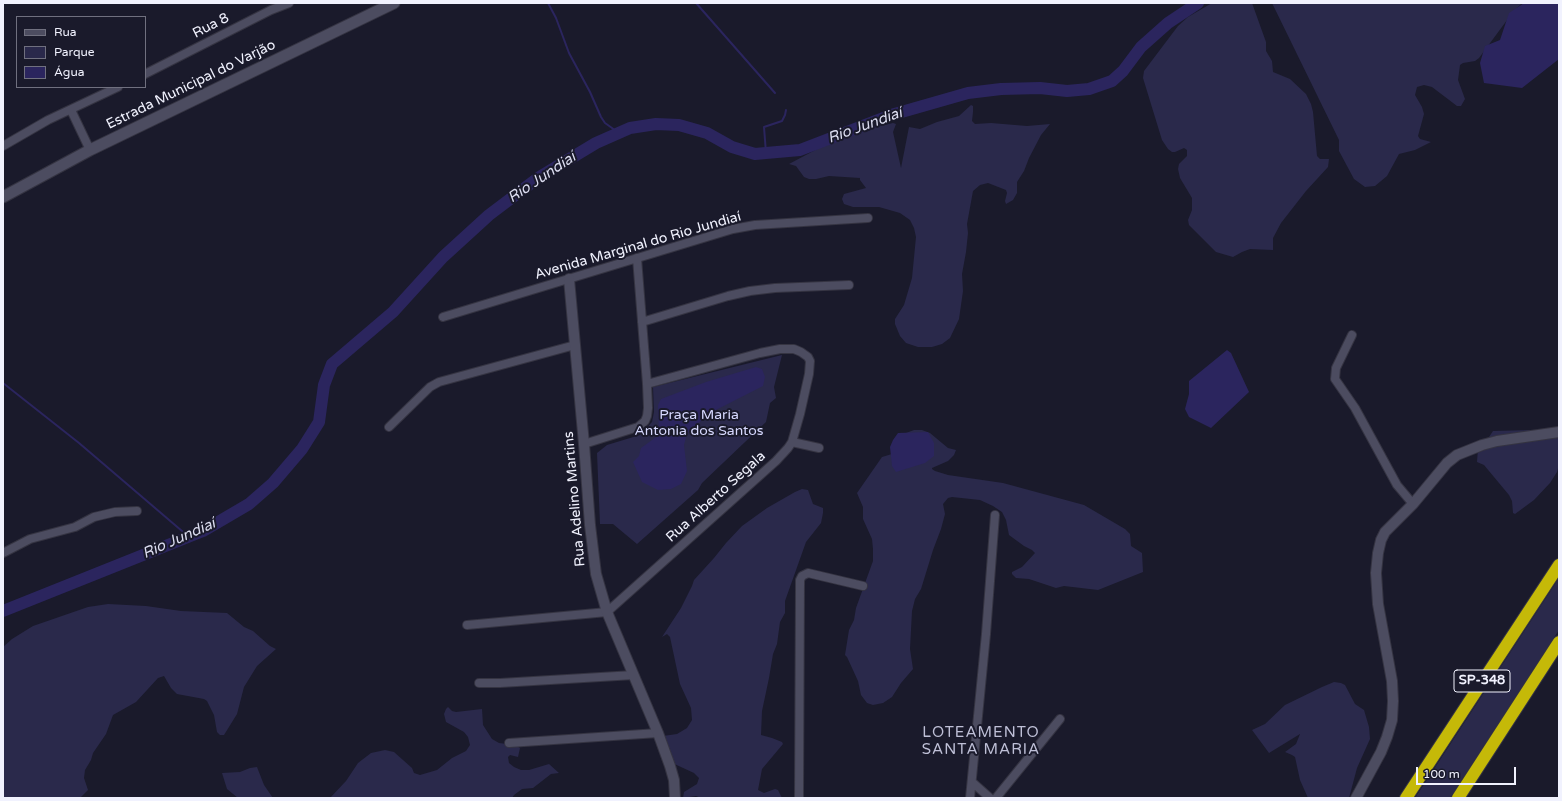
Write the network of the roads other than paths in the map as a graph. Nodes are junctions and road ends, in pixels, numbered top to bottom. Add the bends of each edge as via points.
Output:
1 (289, 3) edge
2 (394, 3) edge
3 (146, 73) edge
4 (116, 88) edge
5 (71, 110) junction
6 (3, 146) edge
7 (90, 150) junction
8 (3, 197) edge
9 (868, 218) dead end
10 (637, 258) junction
11 (569, 279) junction
12 (849, 285) dead end
13 (443, 317) dead end
14 (642, 322) junction
15 (1352, 335) dead end
16 (575, 345) junction
17 (647, 384) junction
18 (389, 427) dead end
19 (1559, 432) edge
20 (792, 442) junction
21 (584, 444) junction
22 (819, 448) dead end
23 (1413, 504) junction
24 (137, 511) dead end
25 (995, 515) dead end
26 (3, 553) edge
27 (1559, 565) edge
28 (863, 586) dead end
29 (607, 612) junction
30 (467, 624) dead end
31 (1559, 642) edge
32 (634, 674) junction
33 (479, 683) dead end
34 (1060, 719) dead end
35 (658, 733) junction
36 (509, 744) dead end
37 (972, 782) junction
38 (675, 798) edge
39 (799, 798) edge
40 (970, 798) edge
41 (990, 798) edge
42 (996, 798) edge
43 (1356, 798) edge
44 (1406, 798) edge
45 (1458, 798) edge

1 - 3 street, Rua 8
2 - 7 main road, Estrada Municipal do Varjão
4 - 5 street
5 - 6 street
5 - 7 street
7 - 8 main road, Estrada Municipal do Varjão
9 - 10 street, Avenida Marginal do Rio Jundiaí via 756,225 733,229
10 - 11 street, Avenida Marginal do Rio Jundiaí
10 - 14 street
11 - 13 street, Avenida Marginal do Rio Jundiaí
11 - 16 street, Rua Adelino Martins
12 - 14 street via 750,291
14 - 17 street
15 - 23 street via 1336,368 1335,379 1355,408 1397,485
16 - 18 street via 439,382 430,387
16 - 21 street, Rua Adelino Martins
17 - 20 street, Rua Alberto Segala via 767,352 794,349 808,357 810,367
17 - 21 street via 648,408 645,421 638,427
19 - 23 street via 1497,441 1457,456 1447,463
20 - 22 street
20 - 29 street, Rua Alberto Segala via 776,461
21 - 29 street, Rua Adelino Martins via 594,563
23 - 43 street via 1385,532 1378,552 1378,604 1394,701 1387,737
24 - 26 street via 115,512 94,517 75,527 30,539
25 - 37 street
27 - 44 highway, SP-348
28 - 39 street via 808,573 800,580
29 - 30 street
29 - 32 street, Rua Adelino Martins
31 - 45 highway, SP-348
32 - 33 street
32 - 35 street, Rua Adelino Martins
34 - 42 street
35 - 36 street
35 - 38 street, Rua Adelino Martins via 674,780
37 - 40 street
37 - 41 street

